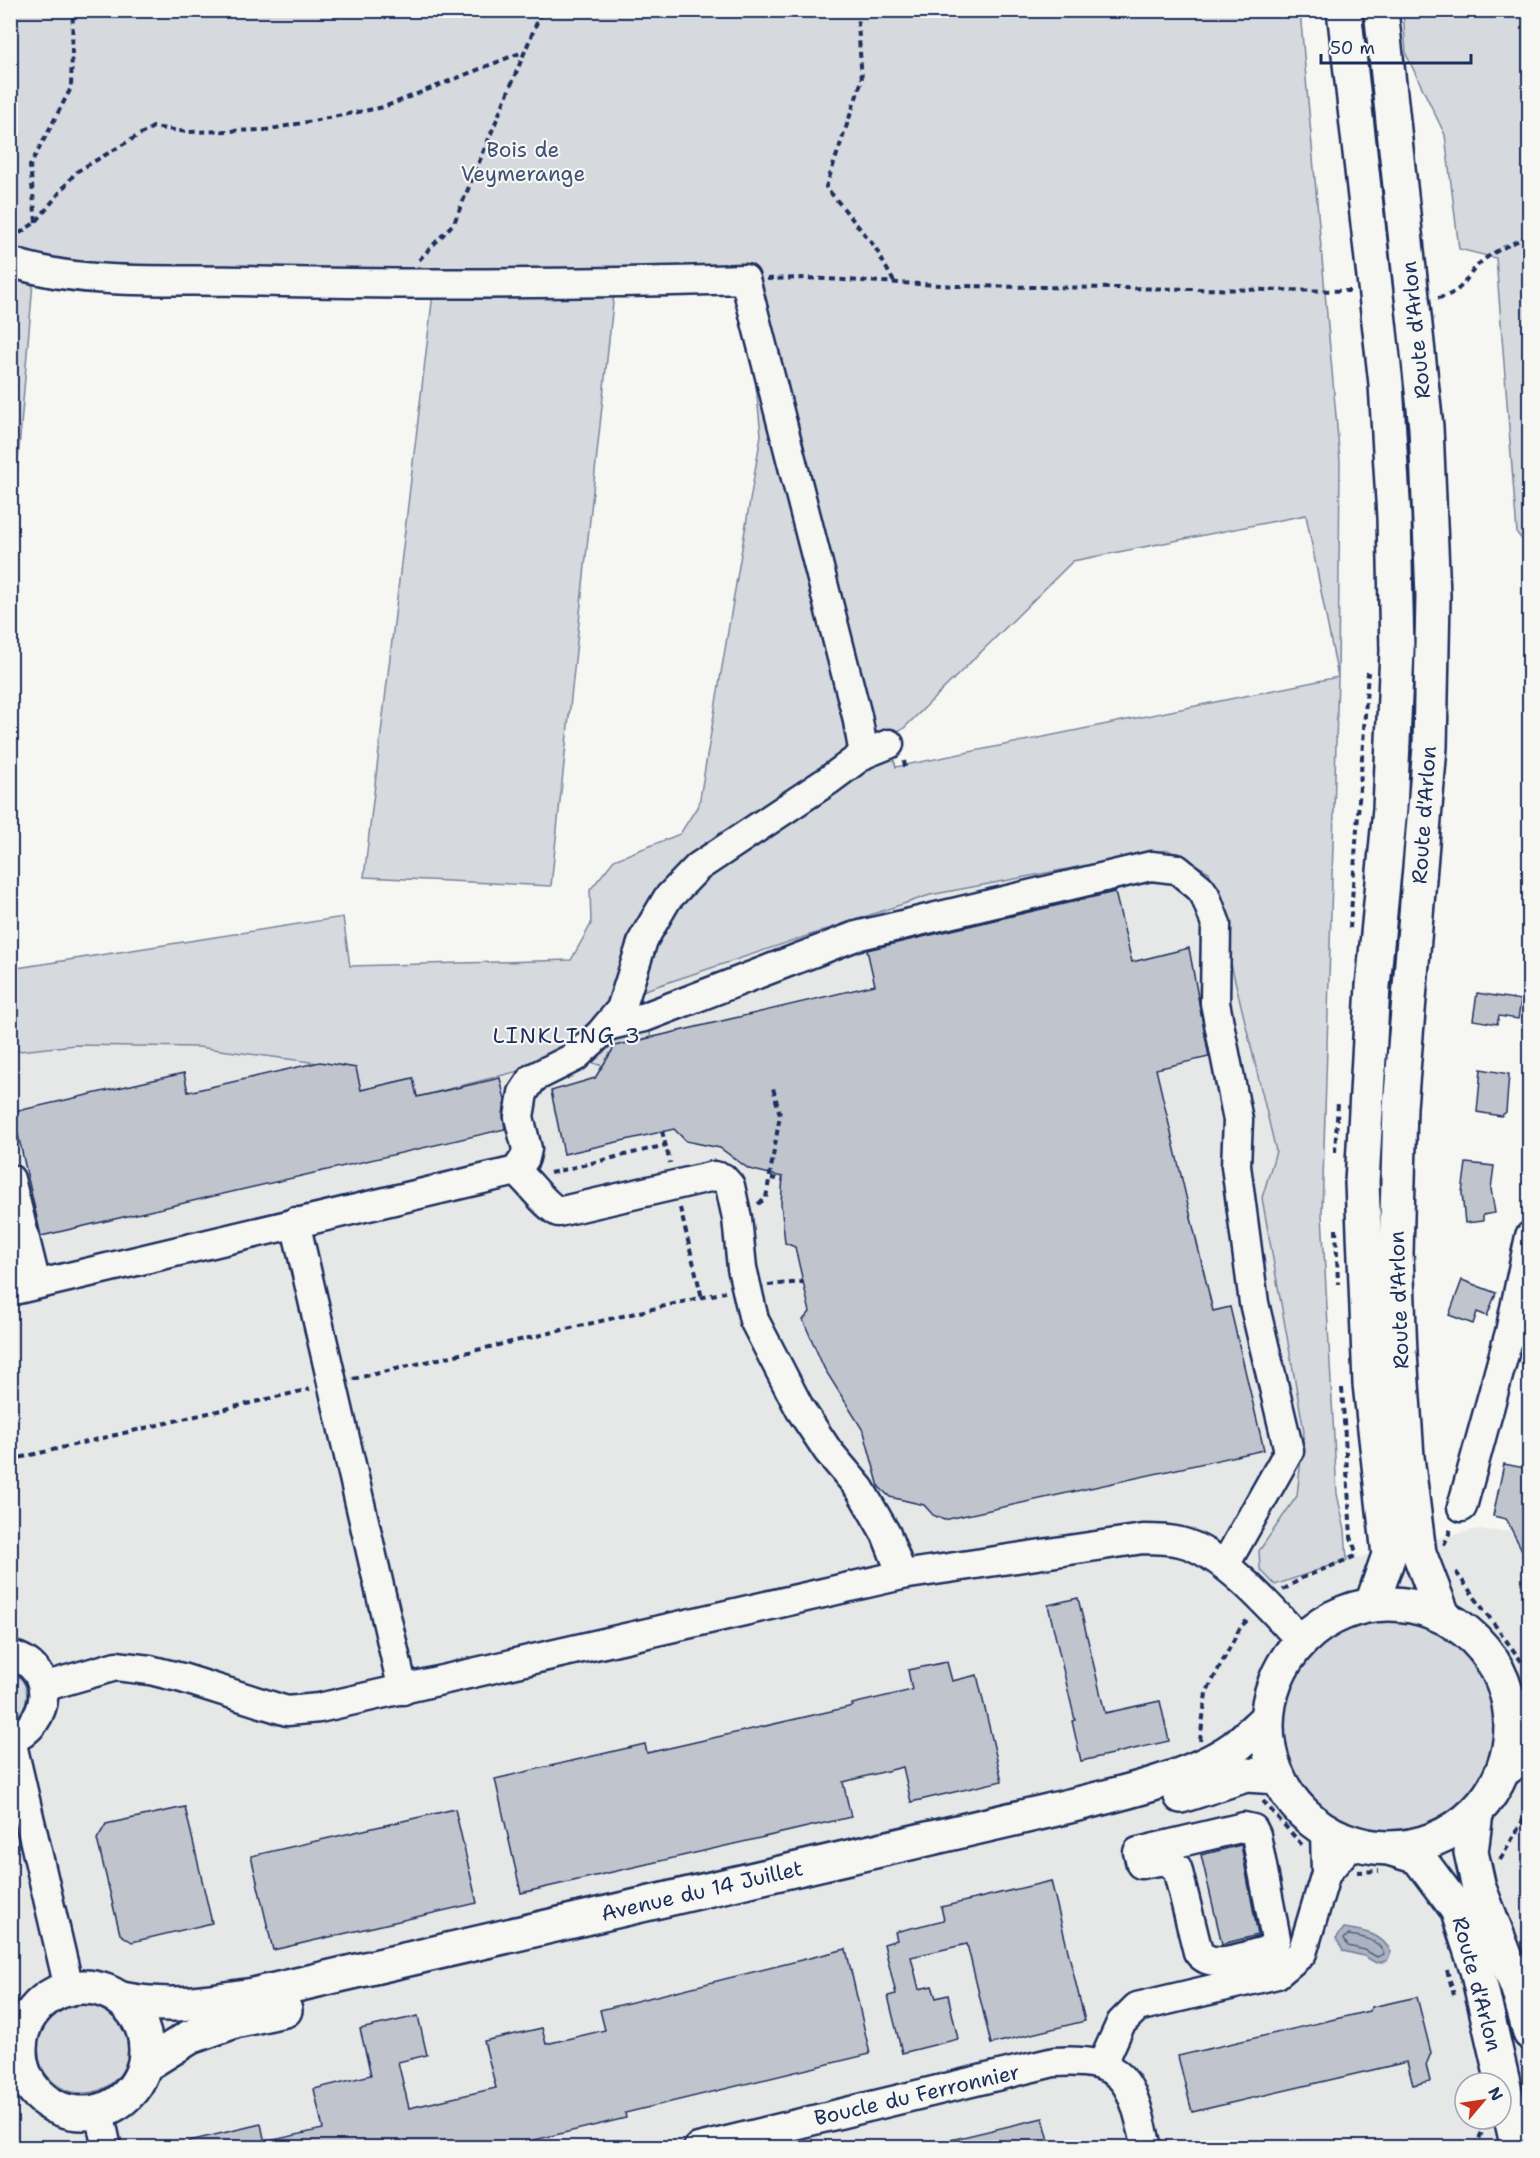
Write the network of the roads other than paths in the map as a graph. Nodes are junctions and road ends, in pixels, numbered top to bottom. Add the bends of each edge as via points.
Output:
1 (1344, 10) edge
2 (1381, 10) edge
3 (10, 262) edge
4 (607, 1026) junction
5 (521, 1175) junction
6 (10, 1179) edge
7 (295, 1222) junction
8 (1530, 1236) edge
9 (23, 1287) edge
10 (1462, 1507) dead end
11 (1225, 1565) junction
12 (902, 1575) junction
13 (1372, 1604) junction
14 (1443, 1615) junction
15 (1300, 1640) junction
16 (10, 1655) edge
17 (43, 1688) junction
18 (403, 1690) junction
19 (1507, 1695) junction
20 (1530, 1717) edge
21 (1266, 1719) junction
22 (11, 1740) edge
23 (1530, 1755) edge
24 (1501, 1775) junction
25 (1278, 1777) junction
26 (1476, 1813) junction
27 (1339, 1837) junction
28 (1392, 1849) junction
29 (1141, 1864) joint
30 (69, 1988) junction
31 (121, 1999) junction
32 (1530, 2032) edge
33 (16, 2039) edge
34 (145, 2065) junction
35 (1102, 2065) junction
36 (21, 2088) edge
37 (99, 2112) junction
38 (106, 2148) edge
39 (698, 2148) edge
40 (1147, 2148) edge
41 (1518, 2148) edge

1 - 13 main road, Route d'Arlon via 1386,384 1394,517 1396,640 1390,809 1373,986 1362,1182 1370,1384 1389,1555
2 - 14 main road, Route d'Arlon via 1426,427 1433,596 1430,747 1400,1107 1396,1253 1407,1458 1419,1553
3 - 4 street via 33,270 104,278 396,284 745,279 857,716 876,749 698,867 667,898 643,940 621,1009
4 - 5 street via 574,1057 533,1078 523,1093 519,1117 527,1149
4 - 11 street via 645,1017 856,936 1151,866 1177,869 1200,888 1216,924 1215,1003 1238,1120 1236,1166 1254,1304 1289,1451
5 - 7 street
5 - 12 street via 544,1203 558,1212 714,1176 723,1178 730,1186 737,1218 754,1320 800,1409 860,1489 886,1534
6 - 9 street
7 - 9 street
7 - 18 street
8 - 10 street via 1510,1332
11 - 12 street via 1182,1542 1143,1539
11 - 15 street
12 - 18 street
13 - 14 main road via 1408,1604
13 - 15 main road via 1333,1616
14 - 19 main road via 1486,1651
15 - 21 main road via 1279,1670
16 - 17 street via 29,1664
17 - 18 street via 116,1666 182,1678 287,1711
17 - 22 street via 38,1720
19 - 20 street
19 - 24 main road via 1511,1731
21 - 25 main road via 1268,1748
21 - 31 main road, Avenue du 14 Juillet via 1234,1747 1208,1762 1125,1792 1059,1809 253,1995 183,2006
22 - 30 street
23 - 24 street
24 - 26 main road
25 - 27 main road via 1302,1814
25 - 34 main road, Avenue du 14 Juillet via 1246,1775 1134,1813 236,2021 190,2037
26 - 28 main road via 1438,1839
26 - 32 main road, Route d'Arlon via 1471,1852 1479,1888 1518,1989
27 - 28 main road
27 - 35 street via 1302,1953 1277,1974 1137,2007 1121,2023
28 - 41 main road, Route d'Arlon via 1418,1857 1457,1909 1477,1970
29 - 29 street via 1165,1860 1177,1869 1203,1959 1213,1963 1272,1947 1276,1939 1253,1829 1244,1827 1138,1852
30 - 31 main road via 105,1990
30 - 33 main road via 39,2005
31 - 34 main road via 143,2028 147,2046
33 - 36 main road via 23,2072
34 - 37 main road via 129,2095
35 - 39 street, Boucle du Ferronnier via 1083,2060 1054,2062
35 - 40 street, Boucle du Ferronnier via 1120,2076 1134,2094
36 - 37 main road via 62,2110 80,2114
37 - 38 street

